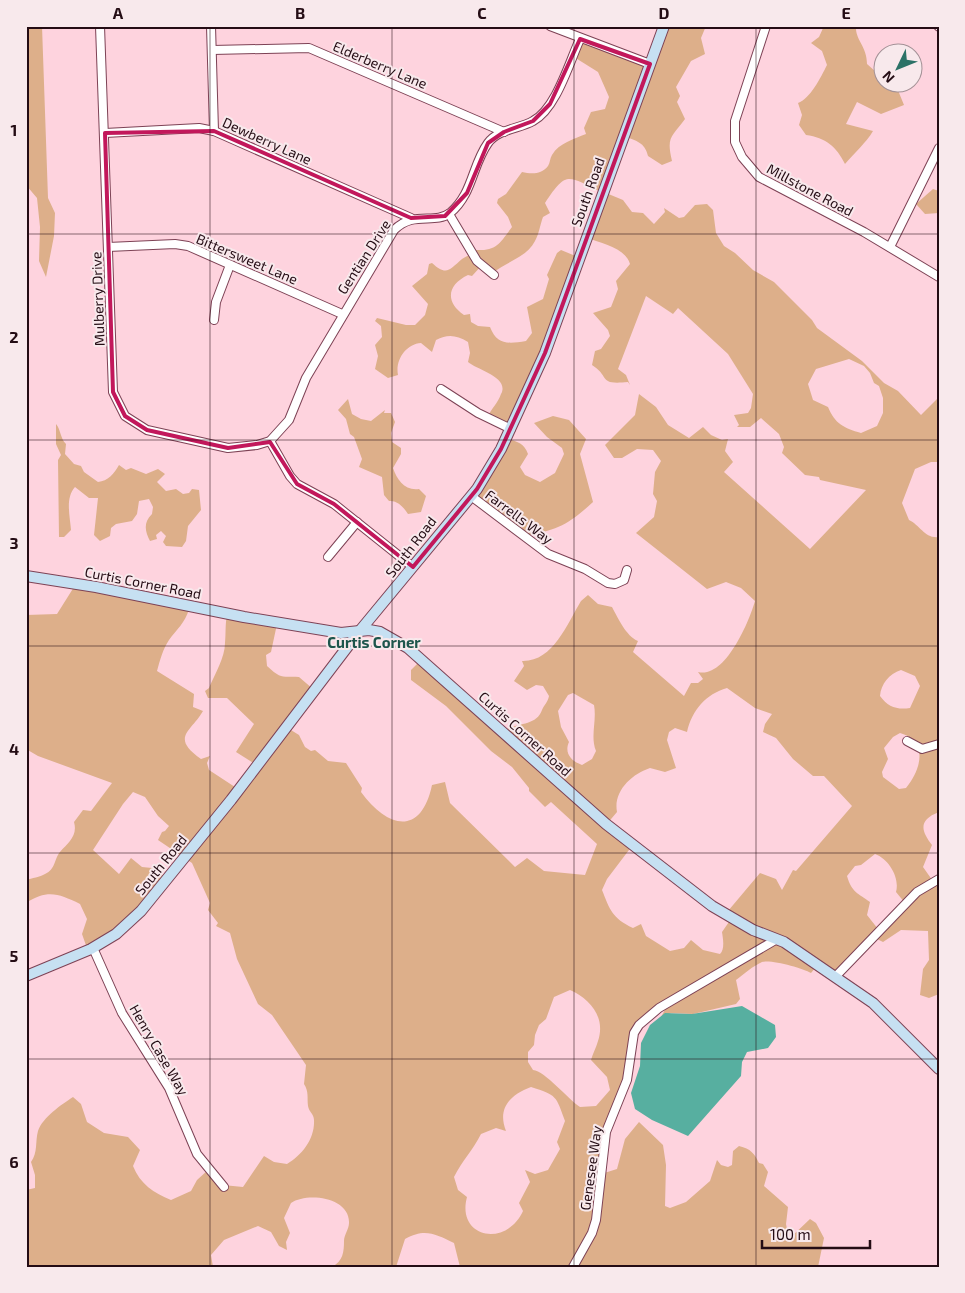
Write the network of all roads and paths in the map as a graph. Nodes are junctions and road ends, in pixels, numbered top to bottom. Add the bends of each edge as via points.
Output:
1 (100, 26) edge
2 (211, 26) edge
3 (550, 26) edge
4 (664, 26) edge
5 (766, 26) edge
6 (580, 39) junction
7 (212, 50) junction
8 (650, 64) junction
9 (214, 131) junction
10 (504, 132) junction
11 (105, 133) junction
12 (939, 148) edge
13 (449, 214) junction
14 (411, 218) junction
15 (108, 247) junction
16 (890, 247) junction
17 (230, 265) junction
18 (494, 275) dead end
19 (939, 277) edge
20 (342, 314) junction
21 (214, 320) dead end
22 (442, 389) dead end
23 (511, 429) junction
24 (270, 441) junction
25 (471, 496) junction
26 (357, 522) junction
27 (328, 556) dead end
28 (413, 567) junction
29 (627, 570) dead end
30 (26, 576) edge
31 (358, 632) junction
32 (906, 741) dead end
33 (939, 744) edge
34 (939, 879) edge
35 (777, 939) junction
36 (93, 948) junction
37 (26, 976) edge
38 (836, 976) junction
39 (939, 1069) edge
40 (224, 1187) dead end
41 (574, 1267) edge

1 - 11 street, Mulberry Drive
2 - 7 street
3 - 6 street
4 - 8 street, South Road
5 - 16 street, Millstone Road via 735,121 735,142 739,152 759,177
6 - 8 street
6 - 10 street via 544,112 533,121
7 - 9 street
7 - 10 street, Elderberry Lane via 309,48
8 - 23 street, South Road via 545,353
9 - 11 street, Dewberry Lane via 199,128
9 - 14 street, Dewberry Lane
10 - 13 street via 488,143 467,193
11 - 15 street, Mulberry Drive
12 - 16 street
13 - 14 street, Gentian Drive
13 - 18 street via 477,261
14 - 20 street, Gentian Drive via 394,230
15 - 17 street, Bittersweet Lane via 175,244 188,246
15 - 24 street, Mulberry Drive via 114,392 125,416 147,430 228,448
16 - 19 street, Millstone Road
17 - 20 street, Bittersweet Lane
17 - 21 street via 216,302
20 - 24 street, Gentian Drive via 306,378 289,420
22 - 23 street via 478,413
23 - 25 street, South Road via 496,460
24 - 26 street via 297,484 334,504
25 - 28 street, South Road
25 - 29 street, Farrells Way via 543,551 584,568 608,583 624,580
26 - 27 street
26 - 28 street
28 - 31 street, South Road
30 - 31 street, Curtis Corner Road via 244,617 341,633
31 - 35 street, Curtis Corner Road via 380,632 404,645 606,824 712,906 745,926
31 - 36 street, South Road via 142,911 116,934
32 - 33 street via 922,749
34 - 38 street via 916,892
35 - 38 street, Curtis Corner Road
35 - 41 street, Genesee Way via 660,1008 639,1025 633,1039 627,1080 606,1132 596,1220
36 - 37 street, South Road
36 - 40 street, Henry Case Way via 122,1013 169,1088 197,1154
38 - 39 street, Curtis Corner Road via 882,1011

